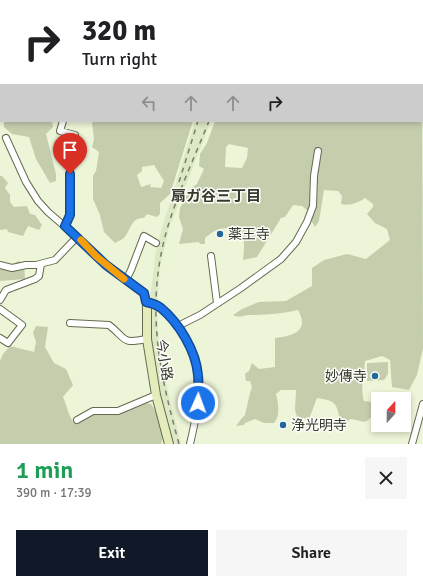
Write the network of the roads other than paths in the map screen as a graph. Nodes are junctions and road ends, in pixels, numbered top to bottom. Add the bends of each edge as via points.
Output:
1 (63, 122) edge
2 (6, 138) dead end
3 (318, 151) dead end
4 (65, 226) junction
5 (77, 237) junction
6 (156, 242) dead end
7 (211, 256) dead end
8 (41, 264) junction
9 (0, 265) edge
10 (126, 280) junction
11 (0, 300) edge
12 (146, 302) junction
13 (217, 303) junction
14 (0, 309) edge
15 (70, 323) dead end
16 (178, 326) junction
17 (147, 339) junction
18 (1, 340) edge
19 (156, 394) junction
20 (423, 404) edge
21 (77, 420) dead end
22 (169, 444) edge
23 (190, 444) edge
24 (412, 444) edge

1 - 4 street via 60,131 75,135 71,151 70,215
2 - 4 street via 33,194 48,212
3 - 13 street via 312,206 296,242 281,259
4 - 5 street
5 - 8 street via 56,260
5 - 10 street
6 - 10 street via 144,236
7 - 13 street
8 - 9 street via 12,268
8 - 11 street via 39,276 6,290
10 - 12 street via 144,293
12 - 16 street via 160,307
12 - 17 street, 今小路
13 - 16 street
14 - 18 street via 22,325 8,343
15 - 17 street via 109,325 128,342
16 - 23 street via 188,342 198,375 198,403
17 - 19 street, 今小路
19 - 21 street via 118,411 93,411
19 - 22 street, 今小路
20 - 24 street

